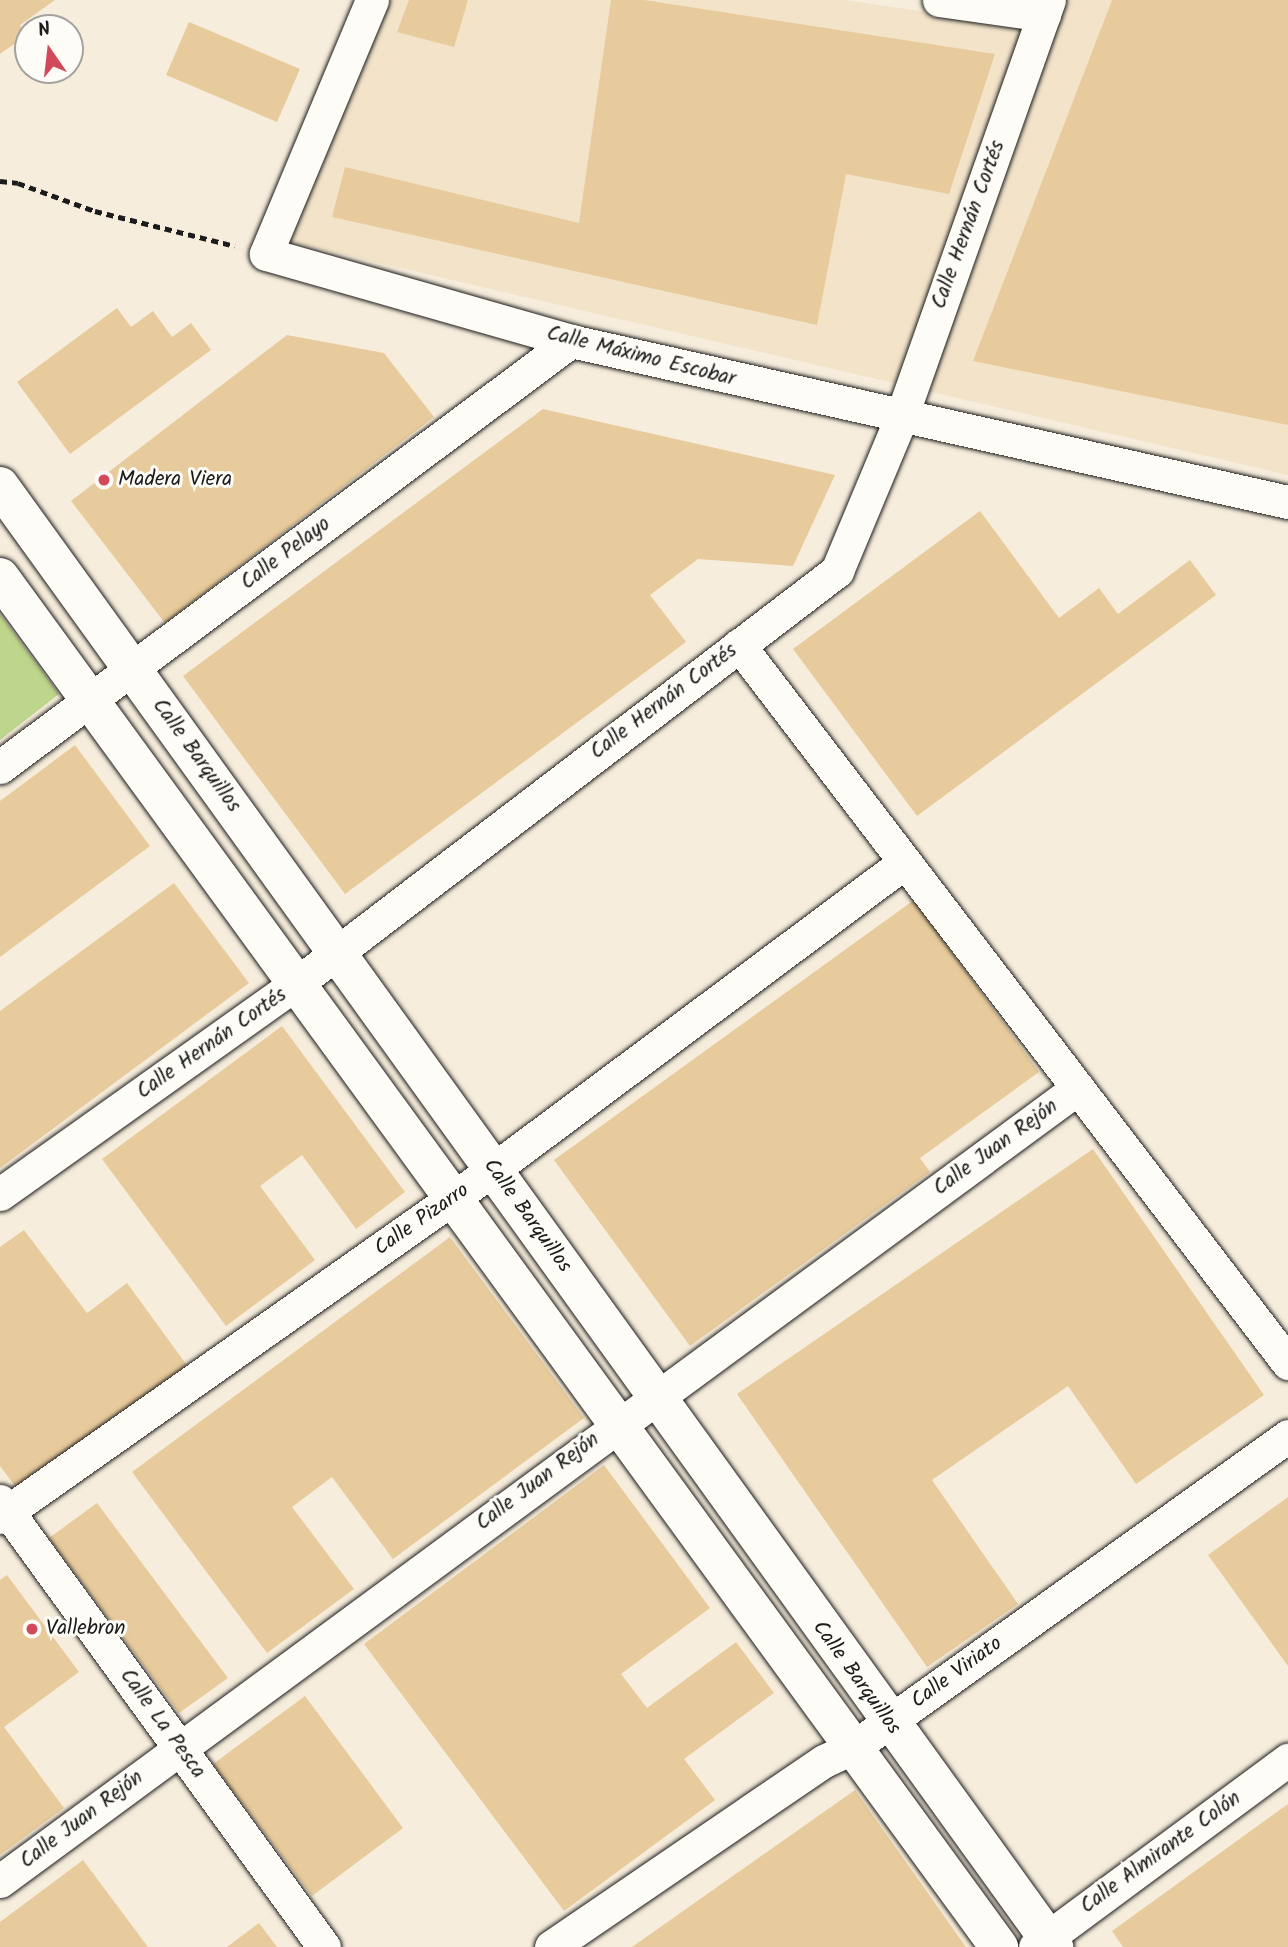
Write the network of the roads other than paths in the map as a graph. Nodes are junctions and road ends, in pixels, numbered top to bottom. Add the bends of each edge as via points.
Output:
1 (372, 0) edge
2 (939, 0) edge
3 (1047, 8) edge
4 (571, 341) junction
5 (901, 418) junction
6 (0, 486) edge
7 (1288, 502) edge
8 (0, 577) edge
9 (739, 645) junction
10 (132, 669) junction
11 (92, 700) junction
12 (0, 767) edge
13 (905, 862) junction
14 (338, 951) junction
15 (296, 984) junction
16 (1078, 1088) junction
17 (494, 1169) junction
18 (0, 1194) edge
19 (455, 1197) junction
20 (1288, 1363) edge
21 (656, 1395) junction
22 (619, 1423) junction
23 (1288, 1436) edge
24 (3, 1510) edge
25 (888, 1723) junction
26 (854, 1747) junction
27 (180, 1748) junction
28 (1288, 1760) edge
29 (0, 1881) edge
30 (1045, 1944) edge
31 (324, 1947) edge
32 (551, 1947) edge
33 (999, 1947) edge

1 - 4 street, Calle Máximo Escobar via 266,254
2 - 3 street
3 - 5 street, Calle Hernán Cortés
4 - 5 street, Calle Máximo Escobar
4 - 10 street, Calle Pelayo
5 - 7 street, Calle Máximo Escobar
5 - 9 street, Calle Hernán Cortés via 837,571
6 - 10 main road, Calle Barquillos
8 - 11 main road, Calle Barquillos
9 - 13 street
9 - 14 street, Calle Hernán Cortés
10 - 11 street, Calle Pelayo
10 - 14 main road, Calle Barquillos
11 - 12 street, Calle Pelayo
11 - 15 main road, Calle Barquillos
13 - 16 street
13 - 17 street, Calle Pizarro
14 - 15 street, Calle Hernán Cortés
14 - 17 main road, Calle Barquillos
15 - 18 street, Calle Hernán Cortés
15 - 19 main road, Calle Barquillos
16 - 20 street
16 - 21 street, Calle Juan Rejón
17 - 19 street, Calle Pizarro
17 - 21 main road, Calle Barquillos
19 - 22 main road, Calle Barquillos
19 - 24 street, Calle Pizarro
21 - 22 street, Calle Juan Rejón
21 - 25 main road, Calle Barquillos
22 - 26 main road, Calle Barquillos
22 - 27 street, Calle Juan Rejón
23 - 25 street, Calle Viriato
24 - 27 street, Calle La Pesca
25 - 26 street, Calle Viriato
25 - 30 main road, Calle Barquillos
26 - 32 street, Calle Viriato via 824,1761
26 - 33 main road, Calle Barquillos
27 - 29 street, Calle Juan Rejón
27 - 31 street, Calle La Pesca
28 - 30 street, Calle Almirante Colón

